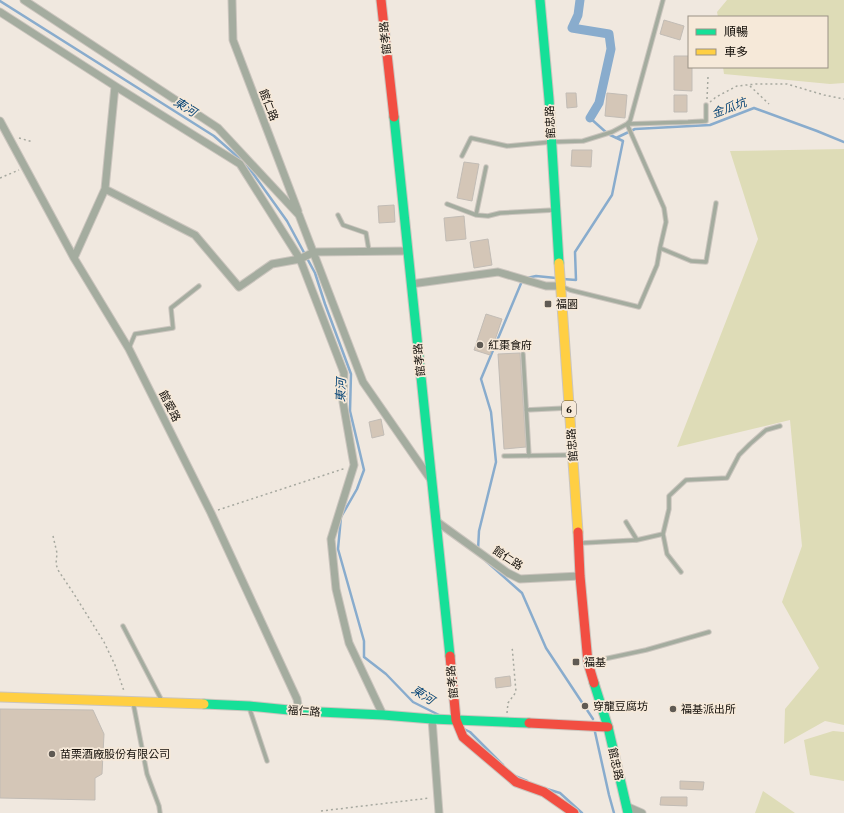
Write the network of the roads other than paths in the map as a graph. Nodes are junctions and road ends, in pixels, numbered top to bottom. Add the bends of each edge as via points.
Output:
1 (24, 0) edge
2 (232, 0) edge
3 (380, 0) edge
4 (540, 0) edge
5 (663, 0) edge
6 (0, 12) edge
7 (115, 86) junction
8 (706, 105) road end
9 (0, 121) edge
10 (627, 124) junction
11 (551, 142) junction
12 (462, 156) dead end
13 (486, 167) dead end
14 (105, 189) junction
15 (716, 203) dead end
16 (447, 204) dead end
17 (555, 210) junction
18 (299, 215) junction
19 (338, 215) dead end
20 (476, 215) junction
21 (660, 248) junction
22 (370, 251) junction
23 (408, 251) junction
24 (314, 252) junction
25 (74, 258) junction
26 (300, 259) junction
27 (411, 284) junction
28 (199, 286) dead end
29 (560, 286) junction
30 (129, 349) junction
31 (523, 354) dead end
32 (569, 408) junction
33 (526, 410) junction
34 (780, 426) dead end
35 (572, 455) junction
36 (504, 456) dead end
37 (529, 456) junction
38 (431, 481) junction
39 (436, 521) junction
40 (626, 522) dead end
41 (662, 534) junction
42 (637, 540) junction
43 (579, 543) junction
44 (681, 572) dead end
45 (580, 576) junction
46 (123, 626) dead end
47 (709, 632) dead end
48 (588, 663) junction
49 (0, 697) edge
50 (130, 701) junction
51 (163, 702) junction
52 (249, 706) junction
53 (299, 711) junction
54 (383, 715) junction
55 (432, 719) junction
56 (456, 720) junction
57 (608, 727) junction
58 (267, 761) dead end
59 (627, 810) edge
60 (160, 813) edge
61 (440, 813) edge
62 (574, 813) edge
63 (642, 813) edge

1 - 18 street via 218,128
2 - 18 street, 館仁路 via 233,40
3 - 23 street, 館孝路
4 - 11 street, 館忠路 / 6
5 - 10 lane via 630,121
6 - 7 street
7 - 14 street
7 - 26 street via 240,164
8 - 10 lane via 706,121
9 - 25 street, 館愛路
10 - 11 lane via 612,132 583,141
10 - 21 lane via 664,208 666,222
11 - 12 lane via 507,146 470,138
11 - 17 street, 館忠路 / 6
13 - 20 lane
14 - 25 street
14 - 26 street via 195,235 239,287 272,264
15 - 21 lane via 706,262 691,261
16 - 20 lane
17 - 20 lane
17 - 29 street, 館忠路 / 6
18 - 24 street, 館仁路
19 - 22 lane via 343,226 366,233
21 - 29 lane via 657,265 639,307
22 - 23 street
22 - 24 street
23 - 27 street, 館孝路
24 - 26 street
24 - 38 street, 館仁路 via 363,382
25 - 30 street, 館愛路
26 - 54 street via 344,373 343,402 354,465 331,539 336,589 349,643
27 - 29 street via 498,272 546,286
27 - 38 street, 館孝路
28 - 30 lane via 171,308 173,328 135,334
29 - 32 street, 館忠路 / 6
30 - 53 street, 館愛路 via 211,513 297,699
31 - 33 lane
32 - 33 lane
32 - 35 street, 館忠路 / 6
33 - 37 lane
34 - 41 lane via 766,430 750,444 739,455 727,478 686,480 669,496 669,509
35 - 37 lane
35 - 43 street, 館忠路 / 6
36 - 37 lane
38 - 39 street, 館孝路
39 - 45 street, 館仁路 via 520,579
39 - 56 street, 館孝路
40 - 42 lane
41 - 42 lane
41 - 44 lane via 667,554
42 - 43 lane
43 - 45 street, 館忠路 / 6
45 - 48 street, 館忠路 / 6
46 - 51 lane
47 - 48 lane
48 - 57 street, 館忠路 / 6
49 - 50 street, 福仁路
50 - 51 street, 福仁路
50 - 60 lane
51 - 52 street, 福仁路
52 - 53 street, 福仁路
52 - 58 lane
53 - 54 street, 福仁路
54 - 55 street, 福仁路
55 - 56 street, 福仁路
55 - 61 street
56 - 57 street, 福仁路
56 - 62 street, 館孝路 via 463,737 516,782 544,792
57 - 59 street, 館忠路 / 6
59 - 63 street

